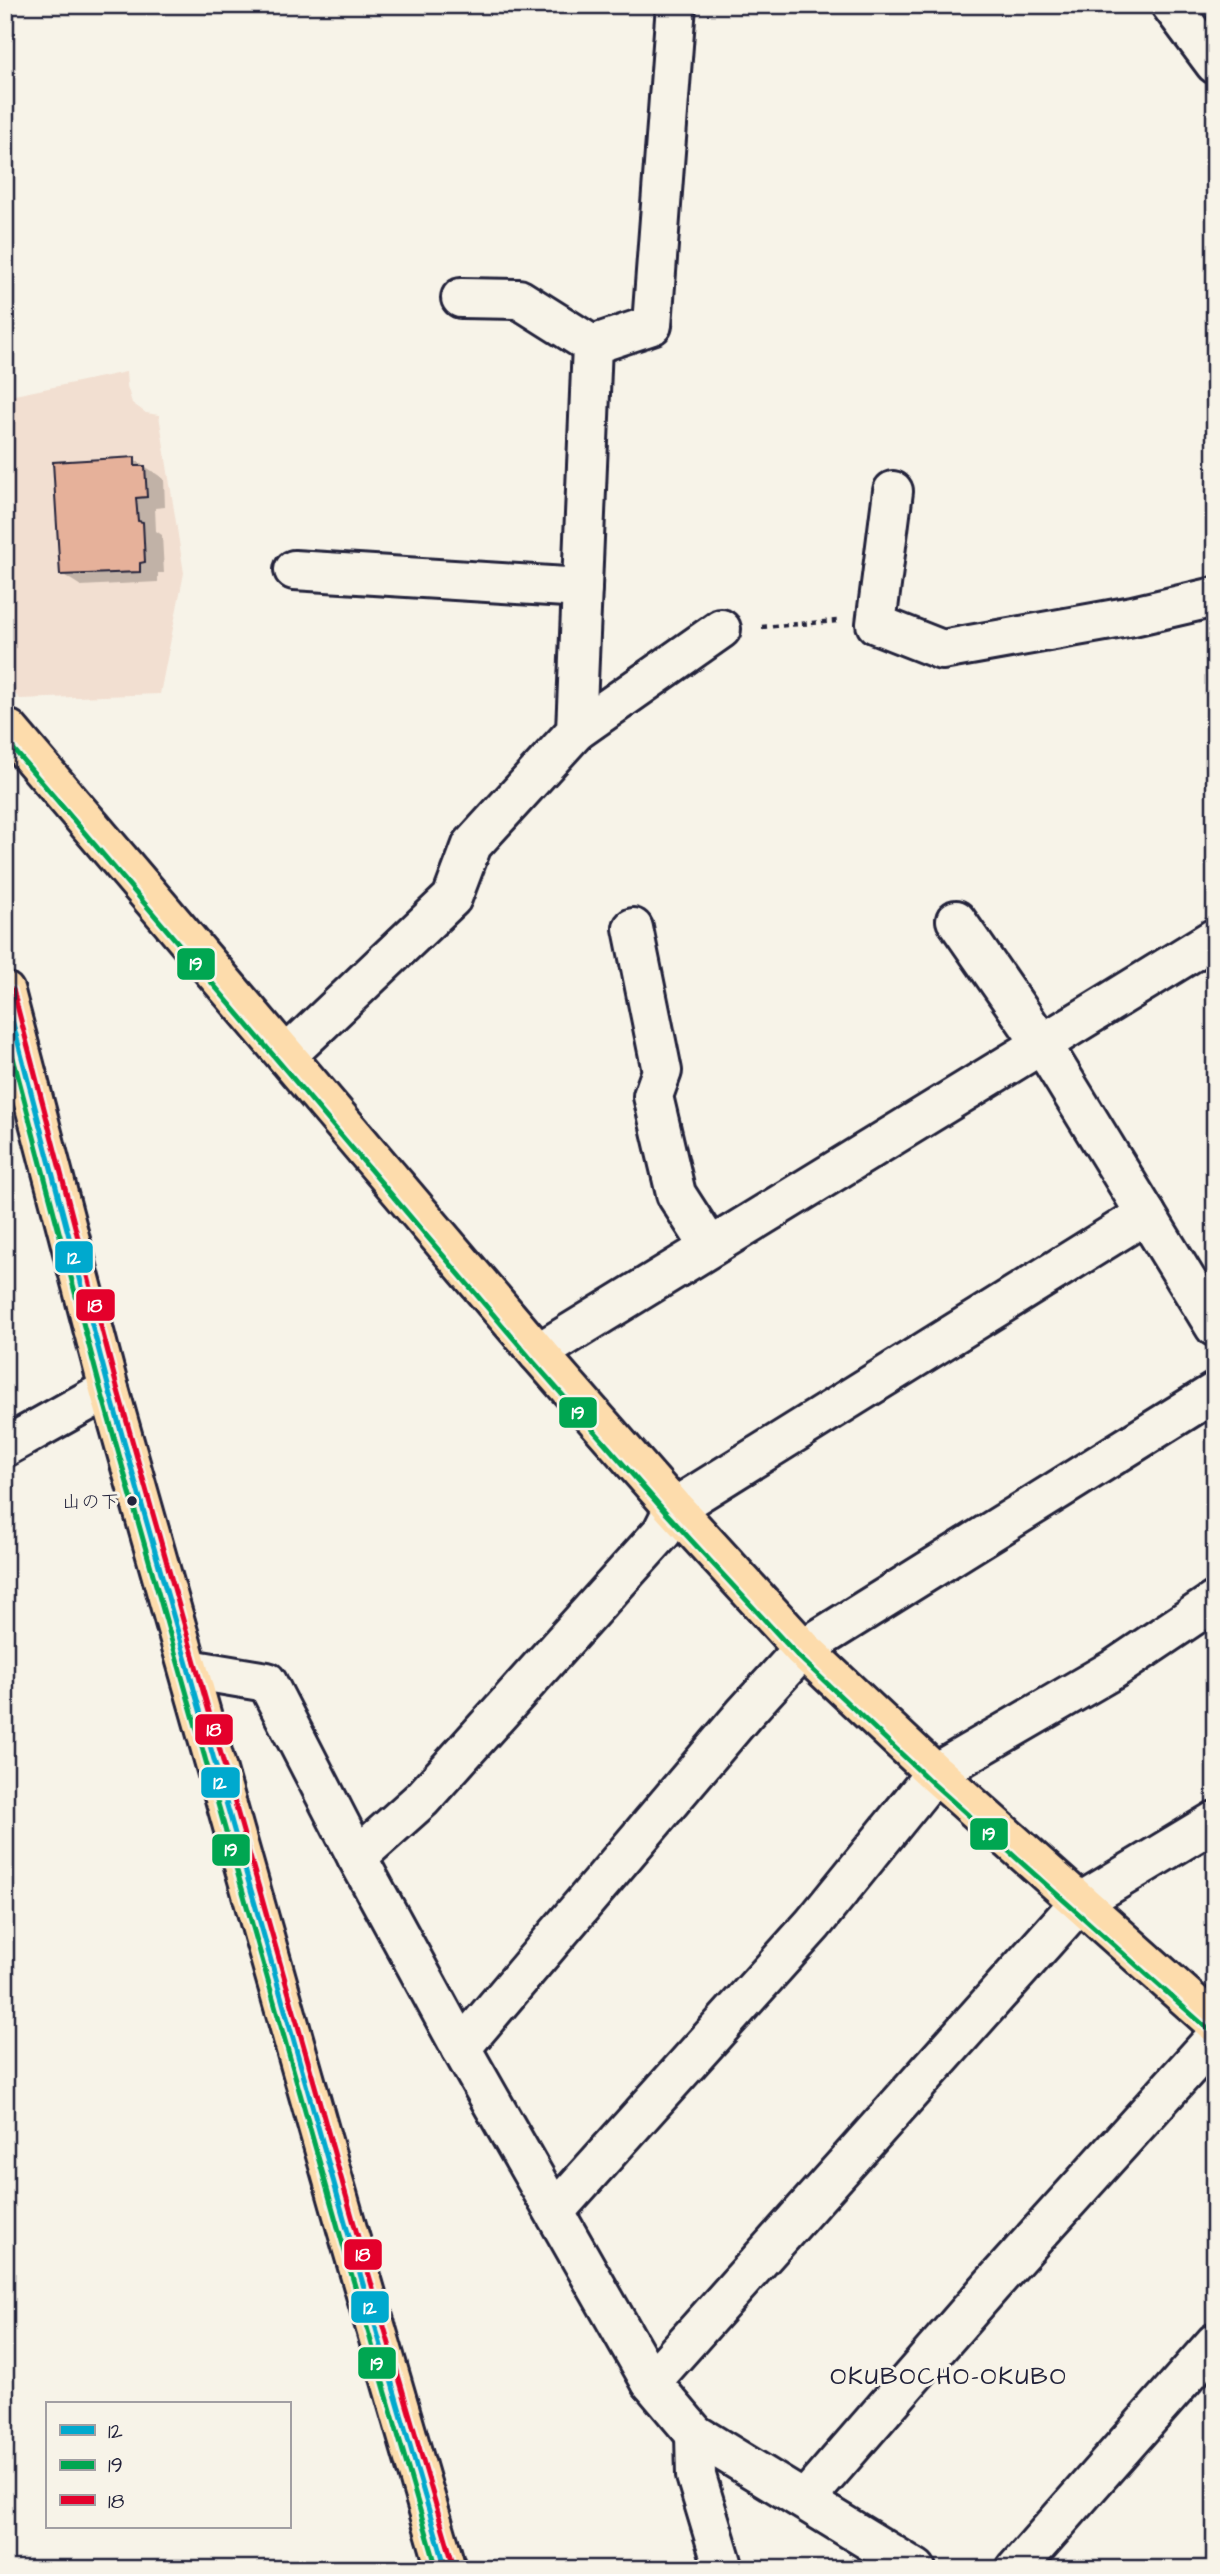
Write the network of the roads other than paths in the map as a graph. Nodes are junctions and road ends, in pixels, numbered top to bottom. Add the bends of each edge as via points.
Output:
1 (676, 5) edge
2 (1171, 5) edge
3 (1215, 64) edge
4 (461, 298) dead end
5 (593, 345) junction
6 (893, 491) dead end
7 (294, 570) dead end
8 (582, 588) junction
9 (1215, 597) edge
10 (721, 629) road end
11 (5, 730) edge
12 (576, 731) junction
13 (956, 920) dead end
14 (633, 928) dead end
15 (1215, 938) edge
16 (5, 992) edge
17 (12, 1043) edge
18 (1042, 1044) junction
19 (286, 1056) junction
20 (1146, 1214) junction
21 (710, 1247) junction
22 (1215, 1326) edge
23 (538, 1353) junction
24 (109, 1389) junction
25 (1215, 1392) edge
26 (5, 1447) edge
27 (674, 1508) junction
28 (1215, 1601) edge
29 (803, 1649) junction
30 (189, 1669) junction
31 (935, 1773) junction
32 (1215, 1821) edge
33 (357, 1857) junction
34 (1079, 1903) junction
35 (1215, 2023) edge
36 (1215, 2038) edge
37 (461, 2048) junction
38 (555, 2211) junction
39 (1215, 2343) edge
40 (651, 2382) junction
41 (695, 2434) junction
42 (805, 2500) junction
43 (446, 2569) edge
44 (724, 2569) edge
45 (916, 2569) edge
46 (1016, 2569) edge

1 - 5 street via 652,325
2 - 3 street
4 - 5 street via 519,299
5 - 8 street
6 - 9 street via 876,624 942,650
7 - 8 street
8 - 12 street
10 - 12 street
11 - 19 main road
12 - 19 street via 472,845 452,898
13 - 18 street
14 - 21 street via 663,1072 653,1096 673,1182
15 - 18 street
16 - 17 main road
17 - 24 main road
18 - 20 street
18 - 21 street
19 - 23 main road
20 - 22 street
20 - 27 street
21 - 23 street
23 - 27 main road
24 - 26 street
24 - 30 main road
25 - 29 street
27 - 29 main road
27 - 33 street via 662,1532 422,1799
28 - 31 street via 1114,1669
29 - 31 main road
29 - 37 street
30 - 33 street via 267,1682
30 - 43 main road
31 - 34 main road
31 - 38 street via 813,1924
32 - 34 street
33 - 37 street
34 - 35 main road
34 - 40 street
36 - 42 street
37 - 38 street
38 - 40 street
39 - 46 street
40 - 41 street
41 - 42 street
41 - 44 street via 696,2476
42 - 45 street

